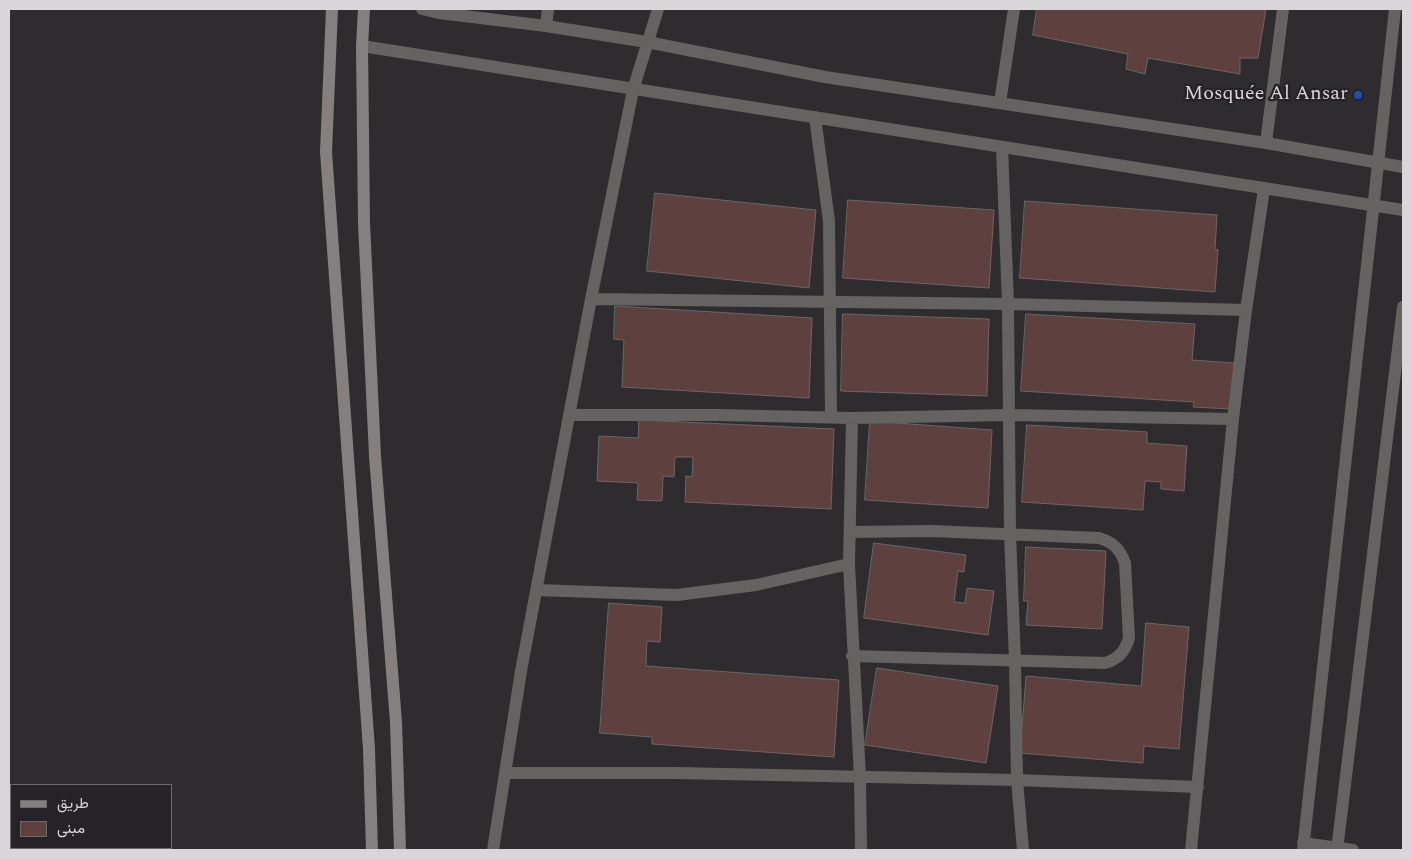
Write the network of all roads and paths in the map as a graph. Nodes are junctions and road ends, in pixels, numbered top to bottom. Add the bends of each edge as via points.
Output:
1 (332, 9) edge
2 (364, 9) edge
3 (422, 9) edge
4 (548, 9) edge
5 (658, 9) edge
6 (1014, 9) edge
7 (1283, 9) edge
8 (1395, 9) edge
9 (546, 26) junction
10 (647, 42) junction
11 (362, 46) junction
12 (633, 90) junction
13 (1000, 103) junction
14 (815, 117) junction
15 (1266, 143) junction
16 (1002, 148) junction
17 (1378, 162) junction
18 (1403, 167) edge
19 (1264, 189) junction
20 (1372, 204) junction
21 (1403, 210) edge
22 (591, 299) junction
23 (829, 303) junction
24 (1008, 304) junction
25 (1403, 307) edge
26 (1246, 310) junction
27 (570, 415) junction
28 (1009, 416) junction
29 (832, 417) junction
30 (852, 418) junction
31 (1233, 419) junction
32 (850, 532) junction
33 (1010, 534) junction
34 (849, 564) junction
35 (537, 590) junction
36 (852, 656) junction
37 (1016, 660) junction
38 (505, 772) junction
39 (860, 778) junction
40 (1017, 780) junction
41 (1198, 788) junction
42 (1303, 847) edge
43 (1337, 849) edge
44 (372, 850) edge
45 (400, 850) edge
46 (493, 850) edge
47 (861, 850) edge
48 (1023, 850) edge
49 (1191, 850) edge
50 (1353, 850) edge

1 - 44 main road via 326,152 369,749
2 - 11 main road
3 - 9 street
4 - 9 street
5 - 10 street
6 - 13 street
7 - 15 street
8 - 17 street
9 - 10 street
10 - 12 street
10 - 13 street via 825,77
11 - 12 street
11 - 45 main road via 364,223 374,427 396,722
12 - 14 street
12 - 22 street
13 - 15 street
14 - 16 street
14 - 23 street via 829,221
15 - 17 street
16 - 19 street
16 - 24 street
17 - 18 street
17 - 20 street
19 - 20 street
19 - 26 street
20 - 21 street
20 - 42 street
22 - 23 street
22 - 27 street
23 - 24 street
23 - 29 street
24 - 26 street
24 - 28 street
25 - 43 street
26 - 31 street
27 - 29 street
27 - 35 street
28 - 30 street
28 - 31 street
28 - 33 street
29 - 30 street
30 - 32 street
31 - 41 street
32 - 33 street
32 - 34 street
33 - 37 street
33 - 37 street via 1099,538 1113,544 1125,563 1129,638 1118,658 1106,663
34 - 35 street via 756,585 677,595
34 - 36 street
35 - 38 street
36 - 37 street
36 - 39 street
37 - 40 street
38 - 39 street
38 - 46 street
39 - 40 street
39 - 47 street
40 - 41 street
40 - 48 street
41 - 49 street
42 - 43 street
43 - 50 street

